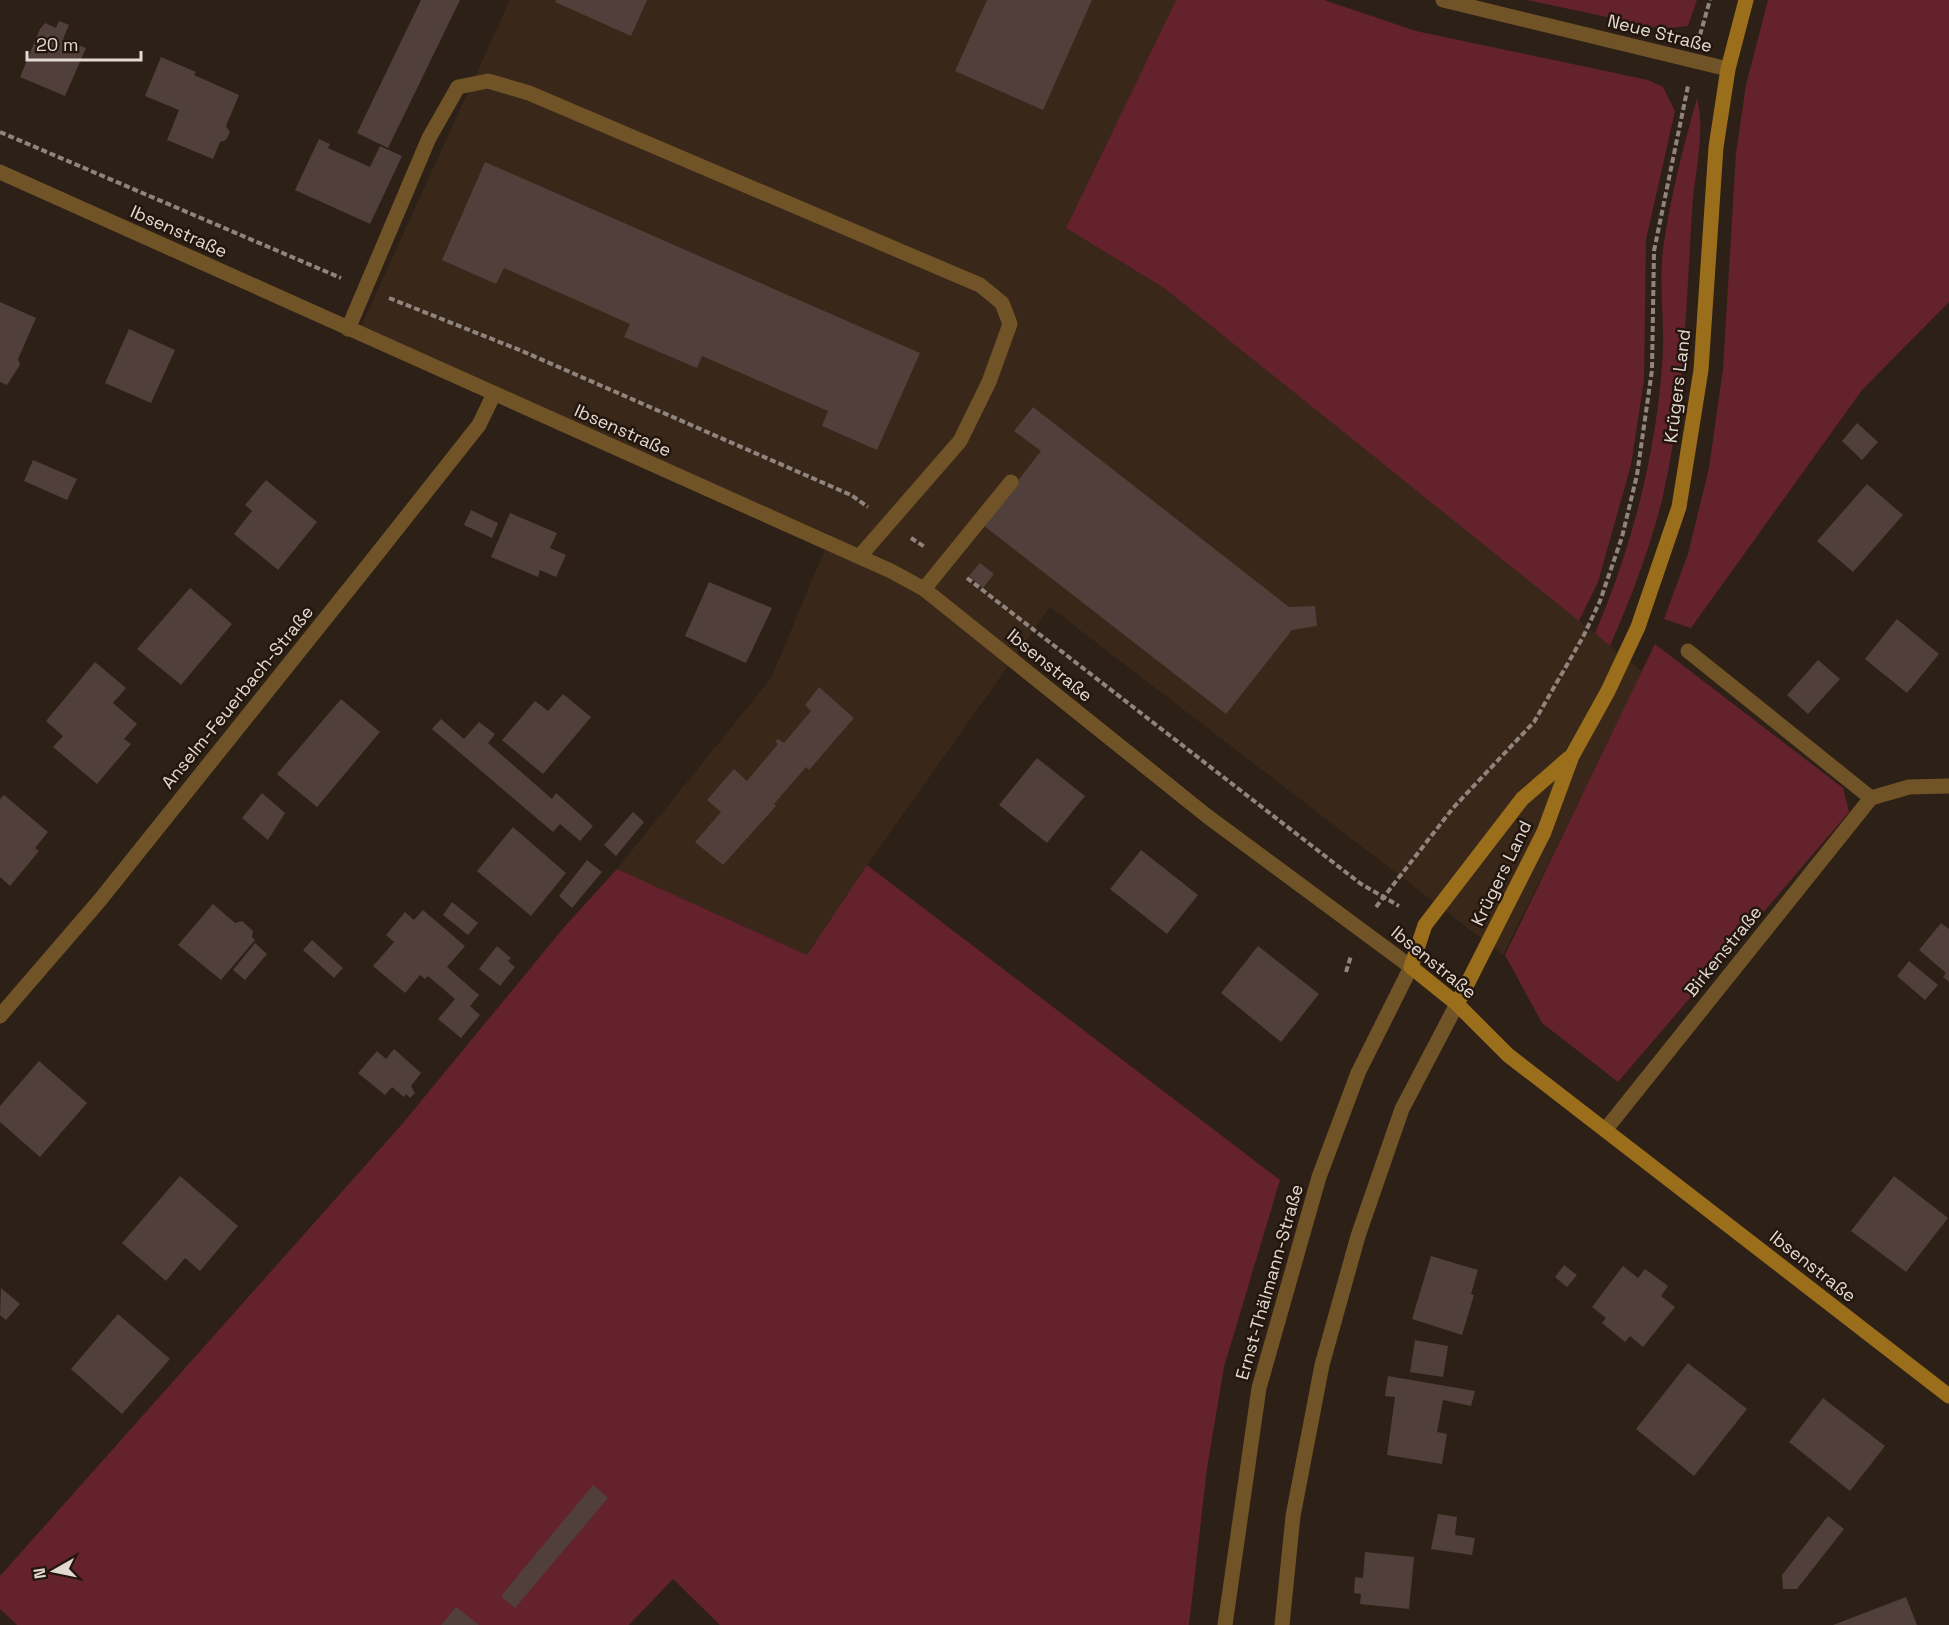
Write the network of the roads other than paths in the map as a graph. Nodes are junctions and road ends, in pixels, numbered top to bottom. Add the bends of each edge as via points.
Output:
1 (1443, 0) edge
2 (1746, 0) edge
3 (1728, 69) junction
4 (0, 172) edge
5 (348, 329) junction
6 (494, 394) junction
7 (1011, 482) dead end
8 (860, 556) junction
9 (924, 589) junction
10 (1688, 651) dead end
11 (1572, 756) junction
12 (1949, 786) edge
13 (1871, 798) junction
14 (1412, 967) junction
15 (1457, 1004) junction
16 (0, 1016) edge
17 (1606, 1129) junction
18 (1949, 1396) edge
19 (1225, 1625) edge
20 (1282, 1625) edge

1 - 3 street, Neue Straße
2 - 3 street, Krügers Land
3 - 11 street, Krügers Land via 1710,211 1701,370 1679,507 1638,627
4 - 5 street, Ibsenstraße
5 - 6 street, Ibsenstraße
5 - 8 street via 429,138 446,107 458,87 488,81 529,93 980,285 1002,303 1010,324 989,382 960,441
6 - 8 street, Ibsenstraße
6 - 16 street, Anselm-Feuerbach-Straße via 479,425 380,550 100,900
7 - 9 street
8 - 9 street, Ibsenstraße
9 - 14 street, Ibsenstraße via 1207,816
10 - 13 street
11 - 14 street, Krügers Land via 1522,799 1425,926
11 - 15 street, Krügers Land via 1544,832
12 - 13 street via 1909,787
13 - 17 street, Birkenstraße
14 - 15 street, Ibsenstraße
14 - 19 street, Ernst-Thälmann-Straße via 1358,1073 1319,1177 1271,1343 1259,1388
15 - 17 street, Ibsenstraße via 1508,1054
15 - 20 street via 1402,1109 1358,1236 1322,1365 1293,1516
17 - 18 street, Ibsenstraße

